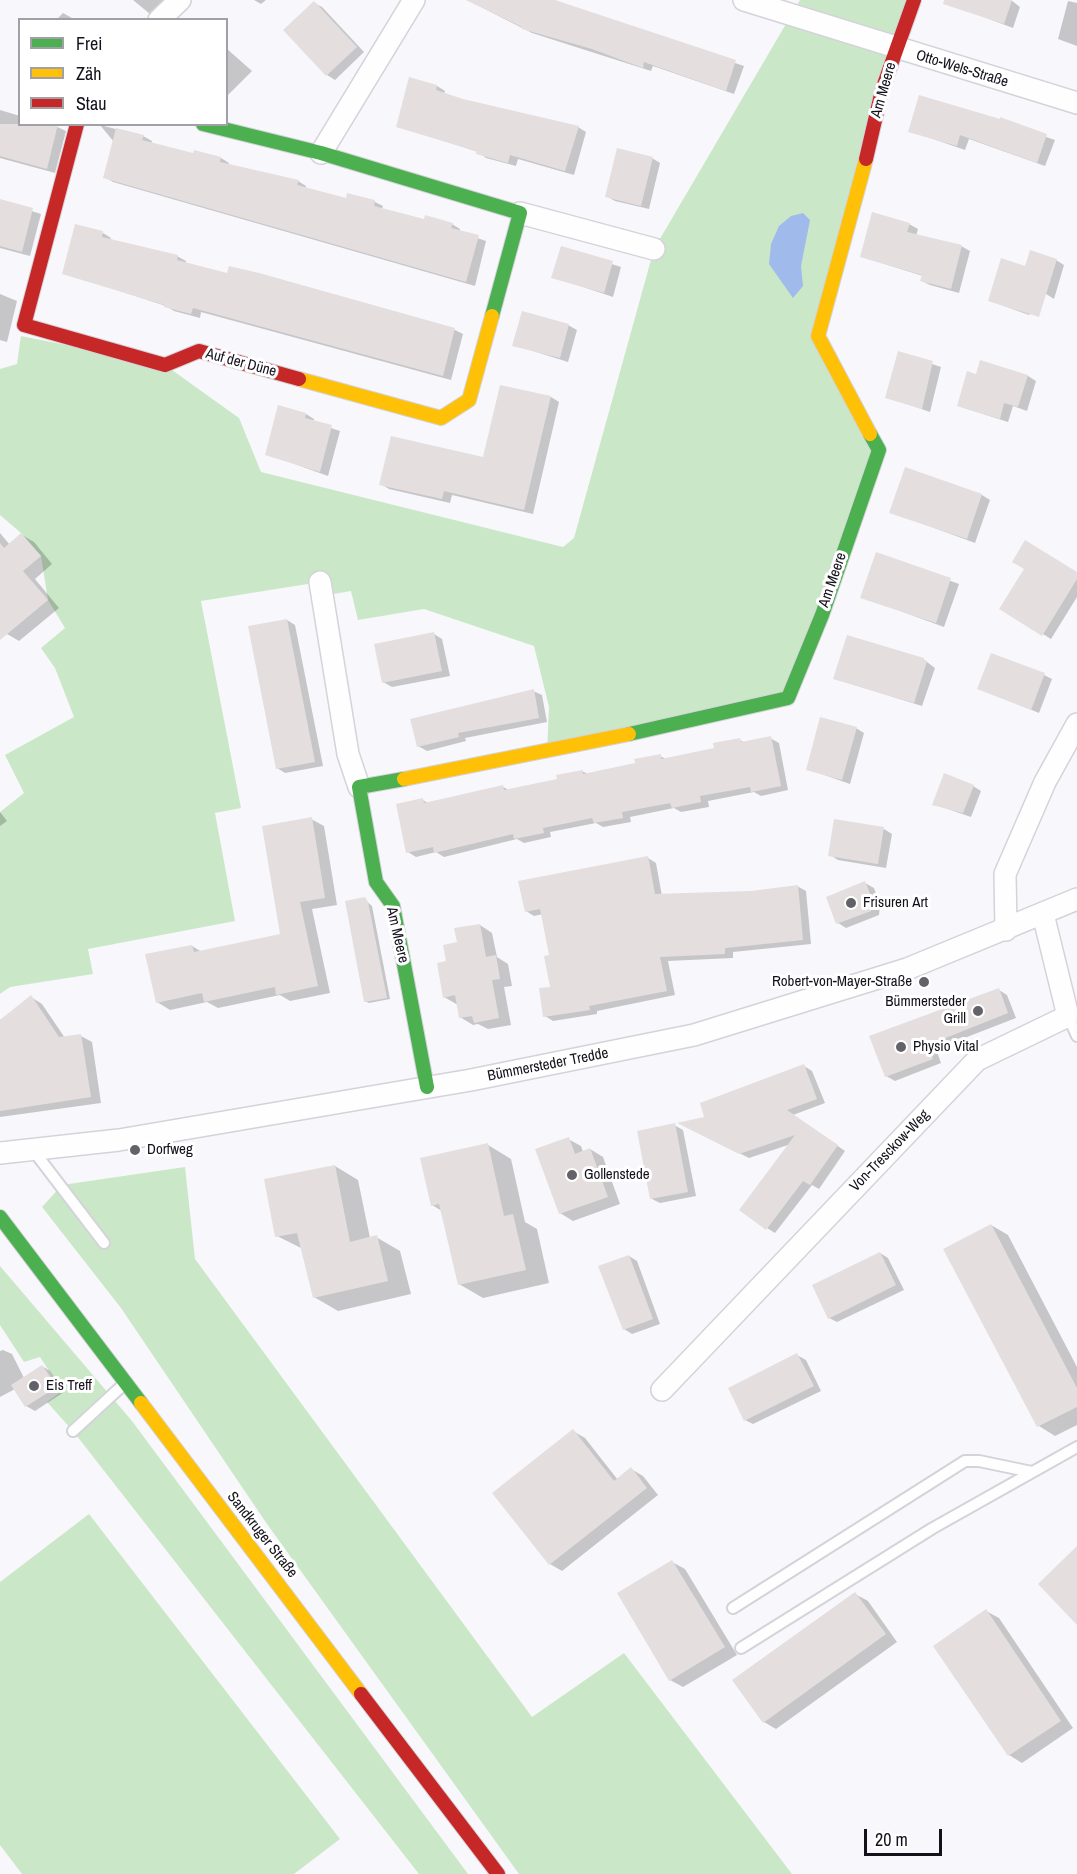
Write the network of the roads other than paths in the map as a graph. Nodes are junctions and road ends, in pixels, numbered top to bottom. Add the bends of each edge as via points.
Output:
1 (180, 0) edge
2 (414, 0) edge
3 (744, 0) edge
4 (914, 0) edge
5 (161, 18) edge
6 (896, 49) junction
7 (1077, 103) edge
8 (76, 126) edge
9 (211, 126) edge
10 (321, 153) junction
11 (520, 213) junction
12 (654, 249) dead end
13 (320, 582) dead end
14 (1077, 724) edge
15 (359, 787) junction
16 (1077, 899) edge
17 (1043, 914) junction
18 (1006, 930) junction
19 (1068, 1016) junction
20 (1077, 1036) edge
21 (427, 1087) junction
22 (33, 1150) junction
23 (0, 1153) edge
24 (0, 1217) edge
25 (104, 1243) dead end
26 (126, 1383) junction
27 (662, 1390) dead end
28 (73, 1431) dead end
29 (1077, 1447) edge
30 (1032, 1472) junction
31 (732, 1608) dead end
32 (741, 1648) dead end
33 (498, 1874) edge

1 - 5 street
2 - 10 street
3 - 6 street, Otto-Wels-Straße
4 - 6 street
6 - 7 street, Otto-Wels-Straße
6 - 15 street, Am Meere via 818,336 879,450 822,615 788,698 548,752
8 - 11 street, Auf der Düne via 24,325 165,365 199,351 441,418 469,400
9 - 10 street
10 - 11 street
11 - 12 street
13 - 15 street, Am Meere via 348,754
14 - 18 street via 1045,782 1005,874
15 - 21 street, Am Meere via 376,882 393,906
16 - 17 street, Bümmersteder Tredde
17 - 18 street, Bümmersteder Tredde
17 - 19 street
18 - 21 street, Bümmersteder Tredde via 907,969 694,1035
19 - 20 lane
19 - 27 street, Von-Tresckow-Weg via 977,1060
21 - 22 street, Bümmersteder Tredde via 119,1140
22 - 23 street, Bümmersteder Tredde
22 - 25 lane
24 - 26 street, Sandkruger Straße
26 - 28 lane
26 - 33 street, Sandkruger Straße
29 - 30 lane
30 - 31 lane via 965,1461
30 - 32 lane via 933,1528

